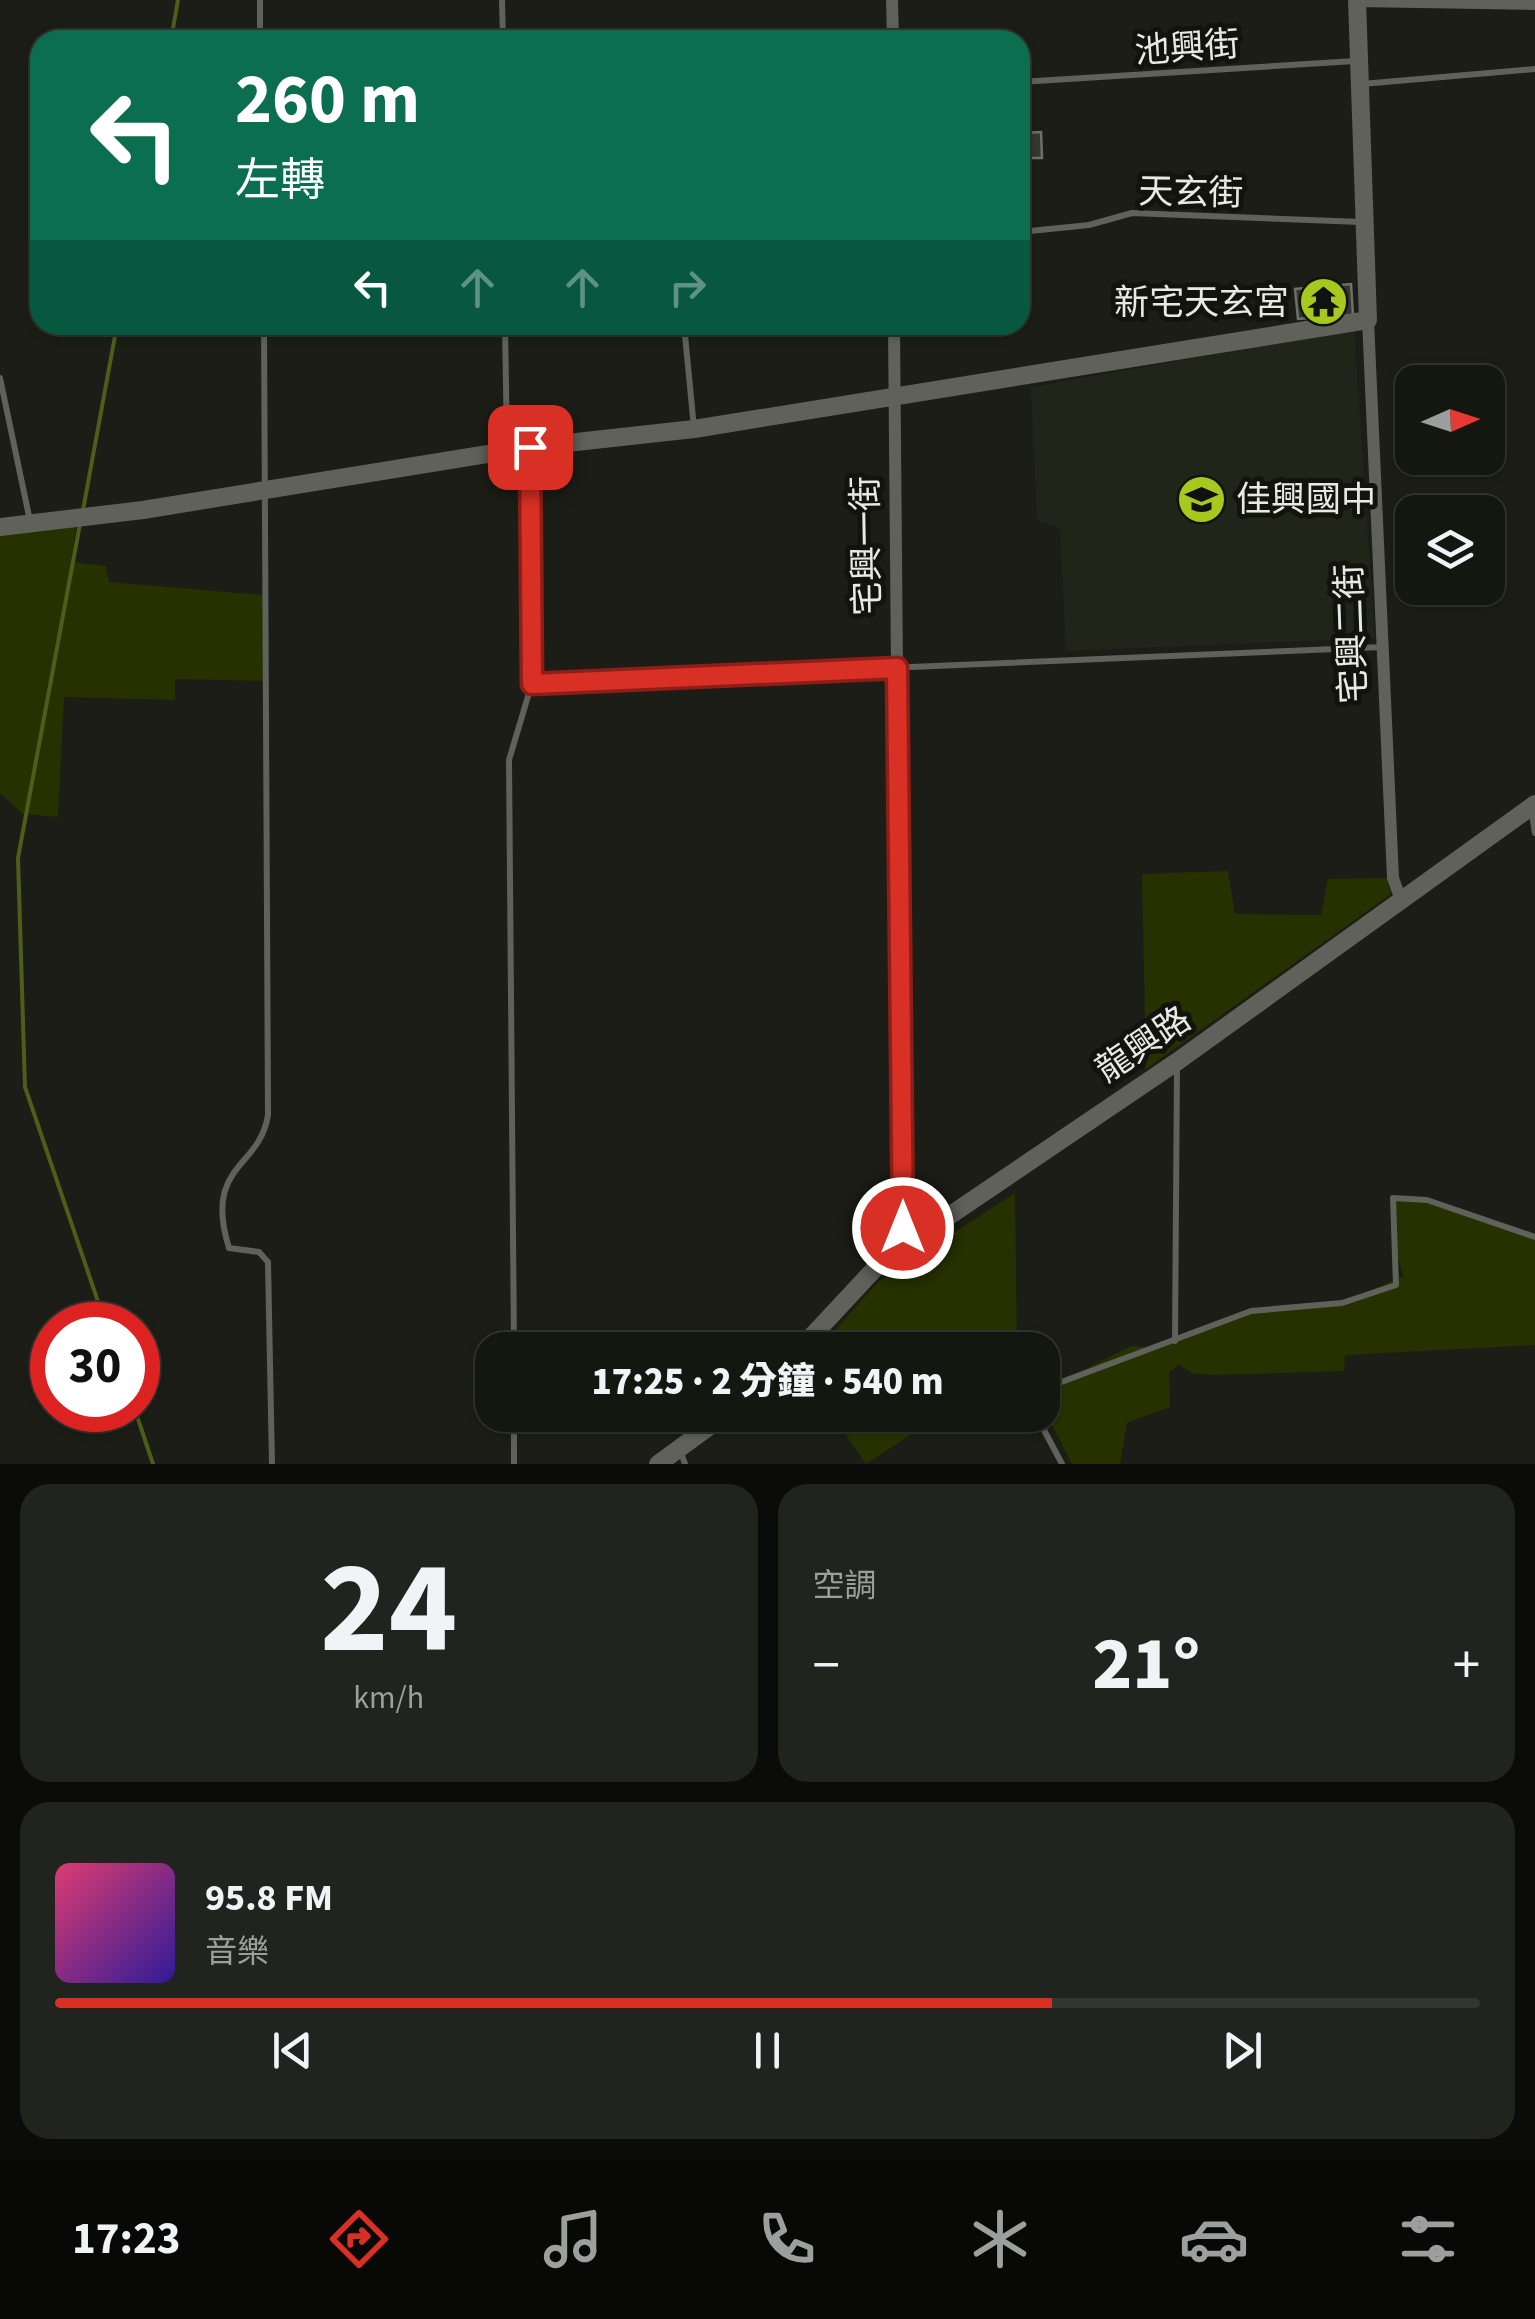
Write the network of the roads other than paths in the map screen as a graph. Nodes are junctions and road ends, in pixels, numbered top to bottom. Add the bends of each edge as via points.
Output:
1 (260, 0) edge
2 (502, 0) edge
3 (892, 0) edge
4 (1357, 0) edge
5 (1535, 4) edge
6 (260, 30) edge
7 (502, 30) edge
8 (893, 30) edge
9 (1356, 61) junction
10 (1535, 69) edge
11 (1030, 81) edge
12 (1358, 84) junction
13 (1363, 222) junction
14 (1030, 231) edge
15 (1368, 320) junction
16 (264, 335) edge
17 (505, 335) edge
18 (685, 335) edge
19 (894, 335) edge
20 (0, 378) edge
21 (894, 396) junction
22 (694, 429) junction
23 (530, 447) junction
24 (507, 453) junction
25 (266, 487) junction
26 (31, 522) junction
27 (0, 527) edge
28 (1384, 648) junction
29 (897, 668) junction
30 (532, 684) junction
31 (1534, 806) edge
32 (1535, 832) edge
33 (1402, 903) junction
34 (1178, 1060) junction
35 (1535, 1237) edge
36 (902, 1246) junction
37 (514, 1332) edge
38 (822, 1332) edge
39 (1175, 1341) junction
40 (1060, 1383) edge
41 (514, 1432) edge
42 (707, 1432) edge
43 (1045, 1432) edge
44 (682, 1456) edge
45 (272, 1464) edge
46 (514, 1464) edge
47 (658, 1464) edge
48 (1062, 1464) edge

1 - 6 lane
2 - 7 lane
3 - 8 street
4 - 5 street
4 - 9 street, 宅興二街
9 - 11 lane, 池興街
9 - 12 street, 宅興二街
10 - 12 lane
12 - 13 street, 宅興二街
13 - 14 lane, 天玄街 via 1132,213
13 - 15 street, 宅興二街
15 - 21 street
15 - 28 street, 宅興二街
16 - 25 lane
17 - 24 lane
18 - 22 lane
19 - 21 street, 宅興一街
20 - 26 lane
21 - 22 street
21 - 29 street, 宅興一街
22 - 23 street
23 - 24 street
23 - 30 lane
24 - 25 street
25 - 26 street
25 - 45 lane via 268,1115 223,1190 228,1248 259,1252 268,1262
26 - 27 street
28 - 29 lane
28 - 33 street, 宅興二街 via 1392,878
29 - 30 lane
29 - 36 street, 宅興一街
30 - 37 lane via 509,760
31 - 32 lane
31 - 33 street, 龍興路
33 - 34 street, 龍興路
34 - 36 street, 龍興路
34 - 39 lane
35 - 39 lane via 1427,1200 1393,1198 1396,1285 1342,1303 1251,1311
36 - 38 street, 龍興路
39 - 40 lane
41 - 46 lane
42 - 44 street
43 - 48 lane
44 - 47 street

